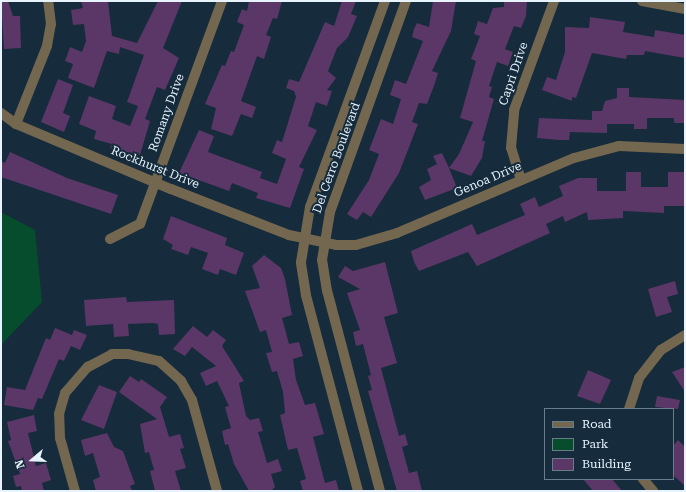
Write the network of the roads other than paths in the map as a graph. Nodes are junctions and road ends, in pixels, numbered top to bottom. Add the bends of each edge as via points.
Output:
1 (48, 1) edge
2 (222, 1) edge
3 (385, 1) edge
4 (406, 1) edge
5 (554, 1) edge
6 (642, 1) edge
7 (685, 9) edge
8 (1, 113) edge
9 (16, 124) junction
10 (685, 149) edge
11 (522, 180) junction
12 (156, 183) junction
13 (110, 239) dead end
14 (303, 239) junction
15 (323, 243) junction
16 (685, 335) edge
17 (629, 408) edge
18 (644, 480) edge
19 (75, 491) edge
20 (217, 491) edge
21 (358, 491) edge
22 (380, 491) edge
23 (653, 491) edge

1 - 9 street via 51,24 47,46
2 - 12 street, Romany Drive
3 - 14 street, Del Cerro Boulevard via 310,206
4 - 15 street, Del Cerro Boulevard via 330,212
5 - 11 street, Capri Drive via 514,110 511,148
6 - 7 street
8 - 9 street, Rockhurst Drive
9 - 12 street, Rockhurst Drive
10 - 11 street, Genoa Drive via 619,146 574,158
11 - 15 street, Genoa Drive via 398,233 356,245
12 - 13 street, Romany Drive via 140,224
12 - 14 street, Rockhurst Drive
14 - 15 street, Genoa Drive
14 - 21 street, Del Cerro Boulevard via 301,262 306,295
15 - 22 street, Del Cerro Boulevard via 327,291
16 - 17 street via 661,350 639,378
18 - 23 street
19 - 20 street via 60,438 59,414 65,393 88,367 112,354 159,361 181,381 192,400

